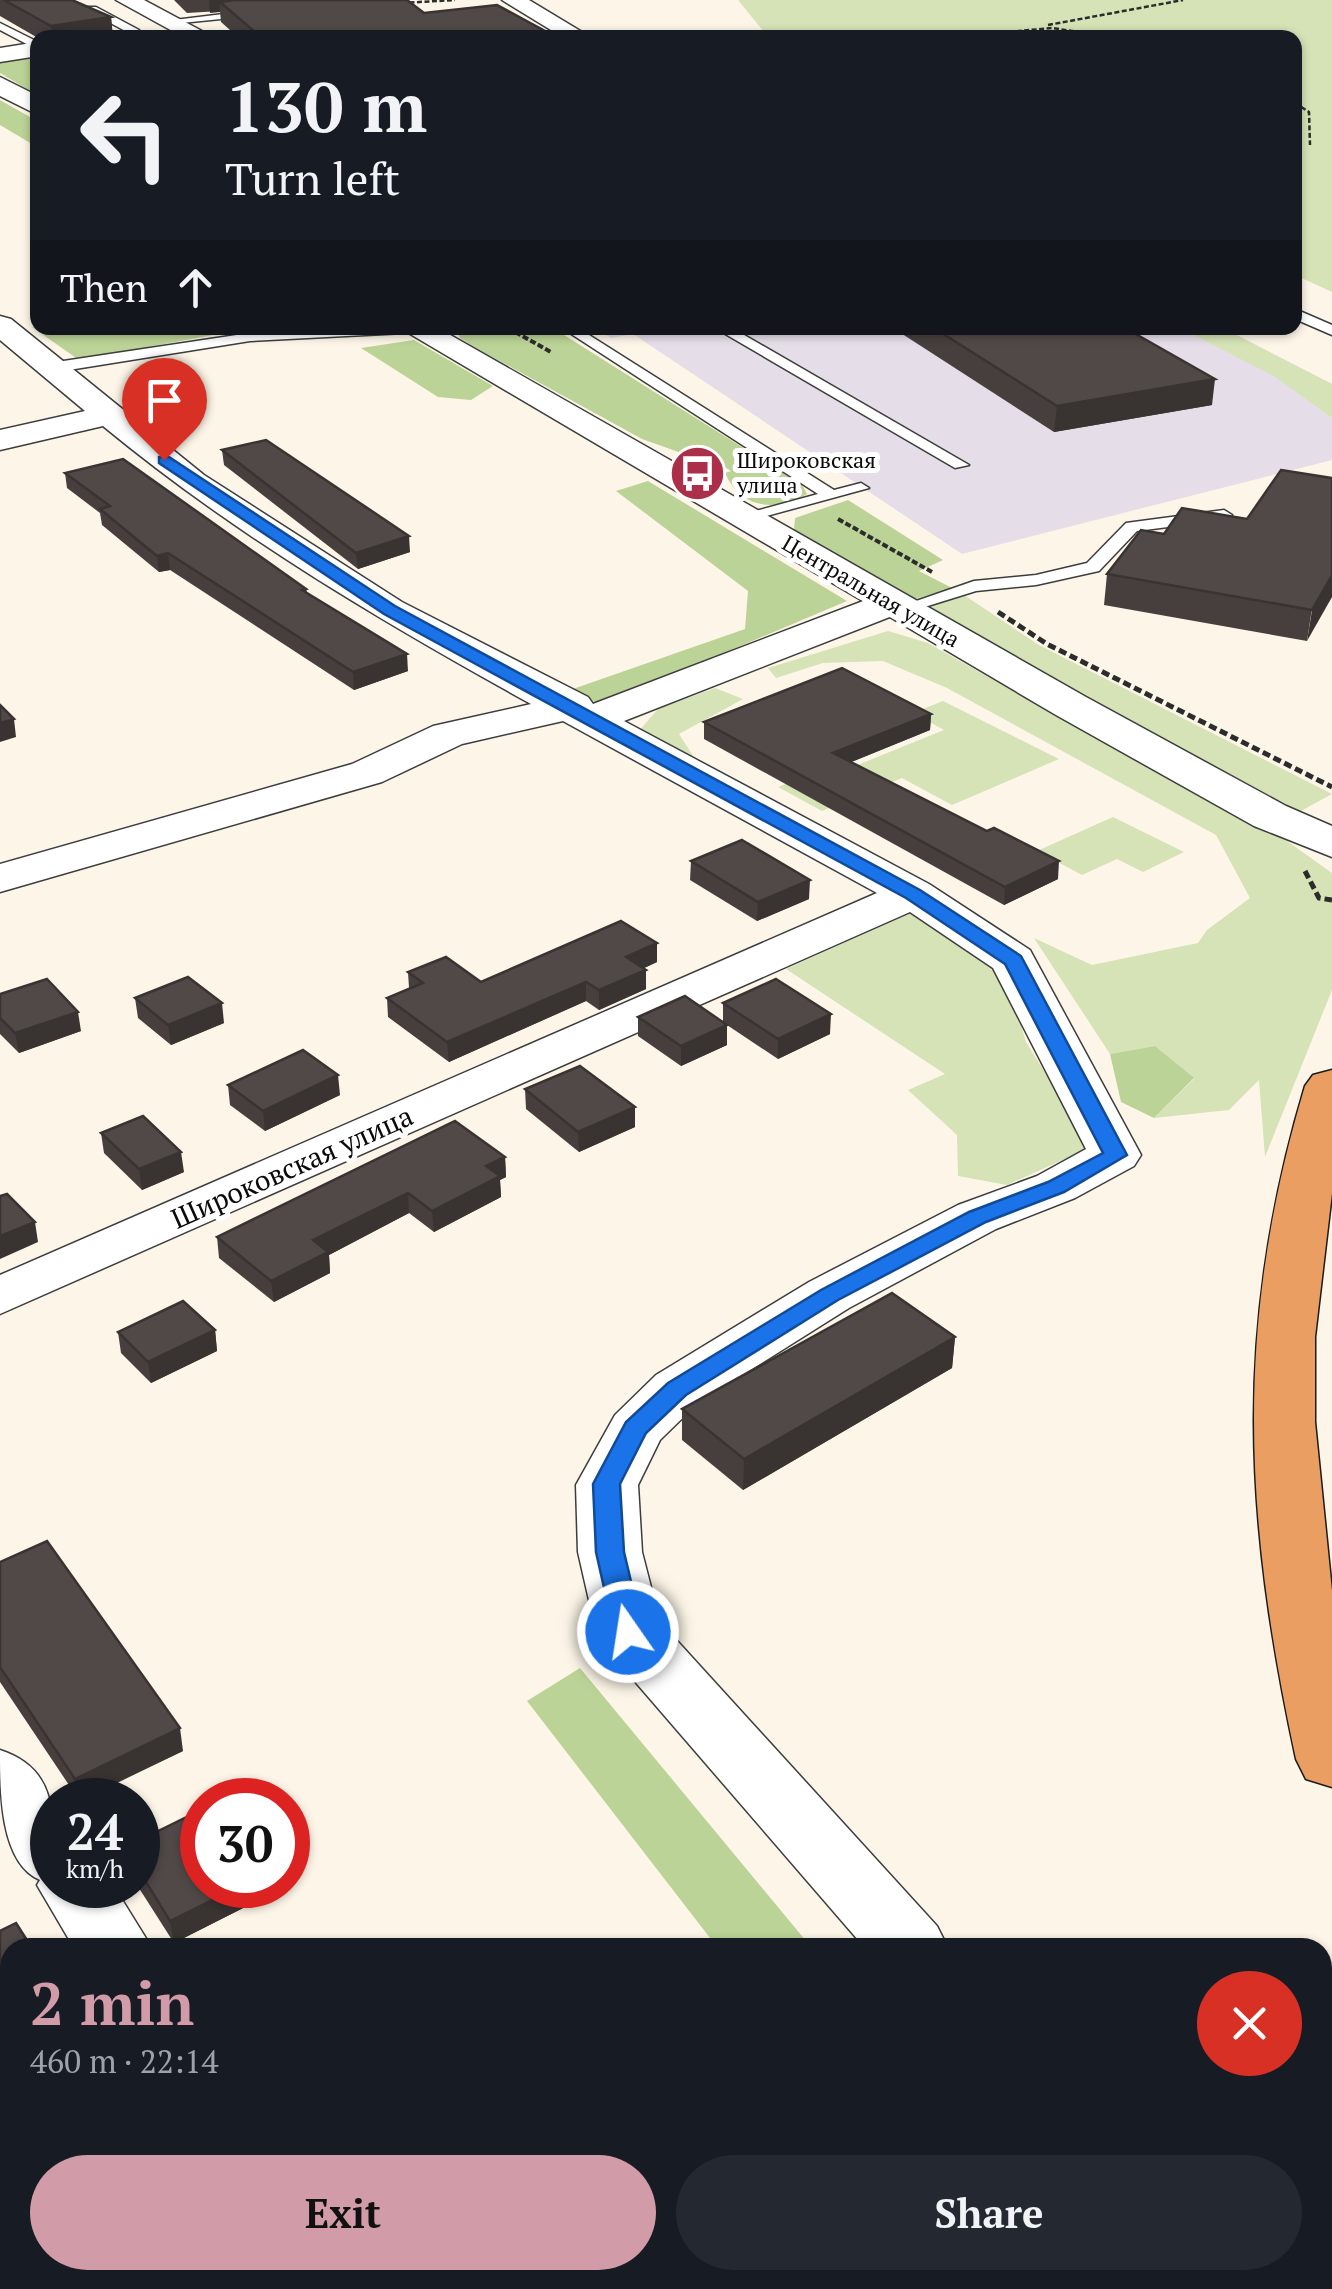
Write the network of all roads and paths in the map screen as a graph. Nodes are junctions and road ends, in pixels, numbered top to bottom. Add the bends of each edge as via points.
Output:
1 (49, 0) edge
2 (127, 0) edge
3 (455, 0) edge
4 (513, 0) edge
5 (1183, 0) edge
6 (390, 3) edge
7 (398, 3) junction
8 (264, 12) edge
9 (415, 13) edge
10 (170, 21) junction
11 (0, 26) edge
12 (131, 30) edge
13 (188, 30) edge
14 (567, 30) edge
15 (1017, 30) joint
16 (1081, 30) edge
17 (30, 43) edge
18 (30, 49) edge
19 (0, 55) edge
20 (0, 85) edge
21 (30, 102) edge
22 (1302, 108) edge
23 (1310, 145) dead end
24 (1302, 317) edge
25 (0, 325) edge
26 (1332, 332) edge
27 (288, 335) edge
28 (431, 335) edge
29 (580, 335) edge
30 (734, 335) edge
31 (50, 368) junction
32 (108, 415) junction
33 (0, 440) edge
34 (961, 465) dead end
35 (861, 488) dead end
36 (832, 496) junction
37 (1224, 515) edge
38 (836, 517) dead end
39 (746, 519) junction
40 (963, 589) junction
41 (897, 606) junction
42 (584, 712) junction
43 (1332, 787) edge
44 (1332, 843) edge
45 (8, 861) edge
46 (913, 894) junction
47 (1332, 1086) edge
48 (0, 1296) edge
49 (1332, 1759) edge
50 (0, 1778) edge
51 (30, 1822) edge
52 (88, 1908) edge
53 (108, 1938) edge
54 (902, 1938) edge

1 - 12 lane via 66,9 92,9
2 - 10 street
3 - 7 path
4 - 14 street
5 - 15 path
6 - 7 path
7 - 9 path
8 - 10 lane
10 - 13 street
11 - 17 lane
15 - 16 path
18 - 19 street
20 - 21 street
22 - 23 path via 1309,112
24 - 26 lane
25 - 31 street
27 - 31 lane
28 - 39 street, Центральная улица
29 - 36 lane
30 - 34 lane
31 - 32 street
32 - 33 street
32 - 42 street via 192,482 390,610
35 - 36 lane
36 - 39 lane
37 - 40 lane via 1132,528 1093,567
38 - 40 path
39 - 41 street, Центральная улица
40 - 41 lane
40 - 43 path via 1047,644
41 - 42 street
41 - 44 street, Центральная улица via 1270,816
42 - 45 street via 448,735 367,773
42 - 46 street
46 - 48 street, Широковская улица
46 - 54 street via 1013,960 1116,1155 977,1217 830,1295 677,1389 636,1428 606,1484 610,1552 628,1632
47 - 49 highway via 1301,1189 1289,1283 1284,1430 1306,1654
50 - 51 street
52 - 53 street

